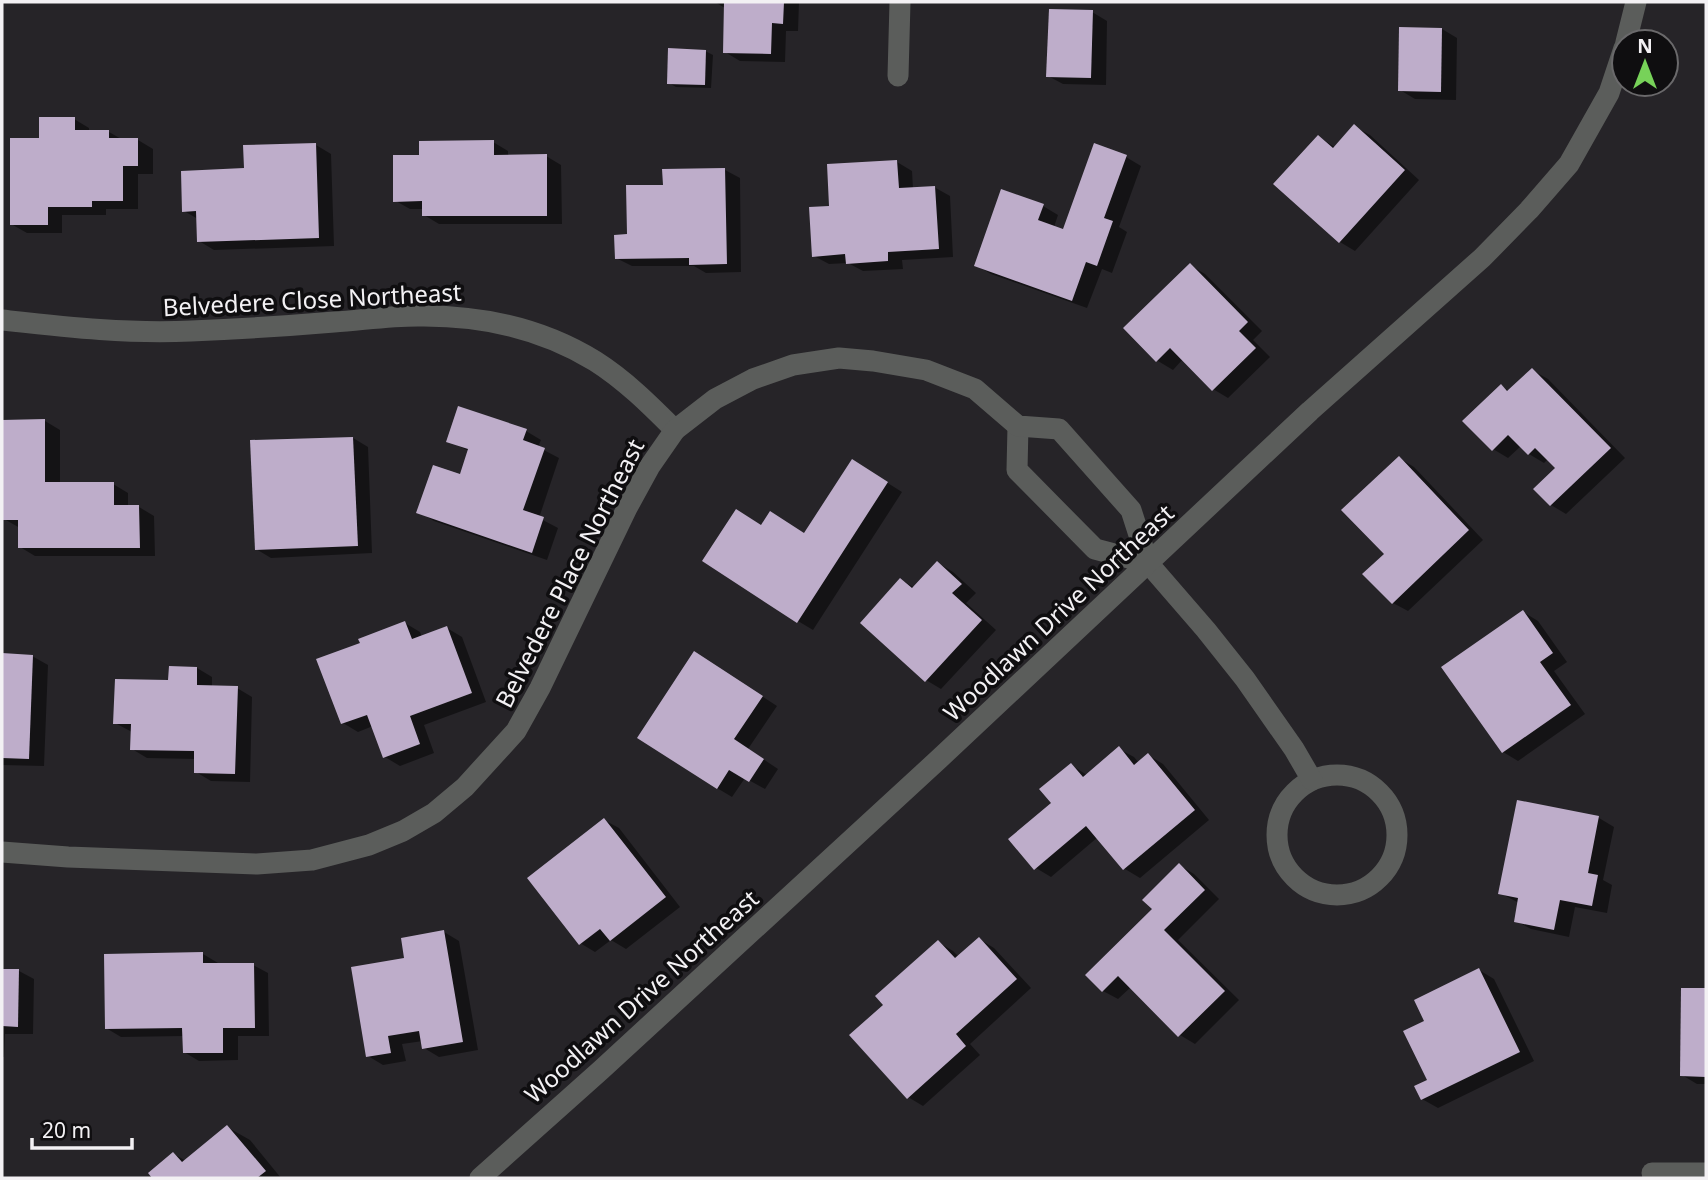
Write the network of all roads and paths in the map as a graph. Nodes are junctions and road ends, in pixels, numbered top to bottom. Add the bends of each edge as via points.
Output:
1 (900, 2) edge
2 (1636, 2) edge
3 (1630, 28) edge
4 (898, 76) dead end
5 (1610, 90) edge
6 (2, 320) edge
7 (1018, 426) junction
8 (675, 430) junction
9 (1148, 563) junction
10 (1312, 779) junction
11 (2, 852) edge
12 (1652, 1172) dead end
13 (1706, 1173) edge
14 (480, 1178) edge

1 - 4 street
2 - 3 street
5 - 9 street, Woodlawn Drive Northeast via 1569,164 1529,210
6 - 8 street, Belvedere Close Northeast via 143,333 422,316 471,318 522,328 586,356 629,385
7 - 8 street, Belvedere Place Northeast via 975,389 926,370 839,358 793,365 753,379 715,399
7 - 9 street via 1059,429 1131,510
7 - 9 street via 1017,470 1094,549
8 - 11 street, Belvedere Place Northeast via 627,508 516,731 465,787 434,813 369,845 312,860 257,864
9 - 10 street via 1245,679
9 - 14 street, Woodlawn Drive Northeast
10 - 10 street via 1289,797 1277,824 1279,853 1293,878 1318,894 1347,895 1374,884 1392,861 1398,832 1390,804 1369,783 1341,775
12 - 13 street

